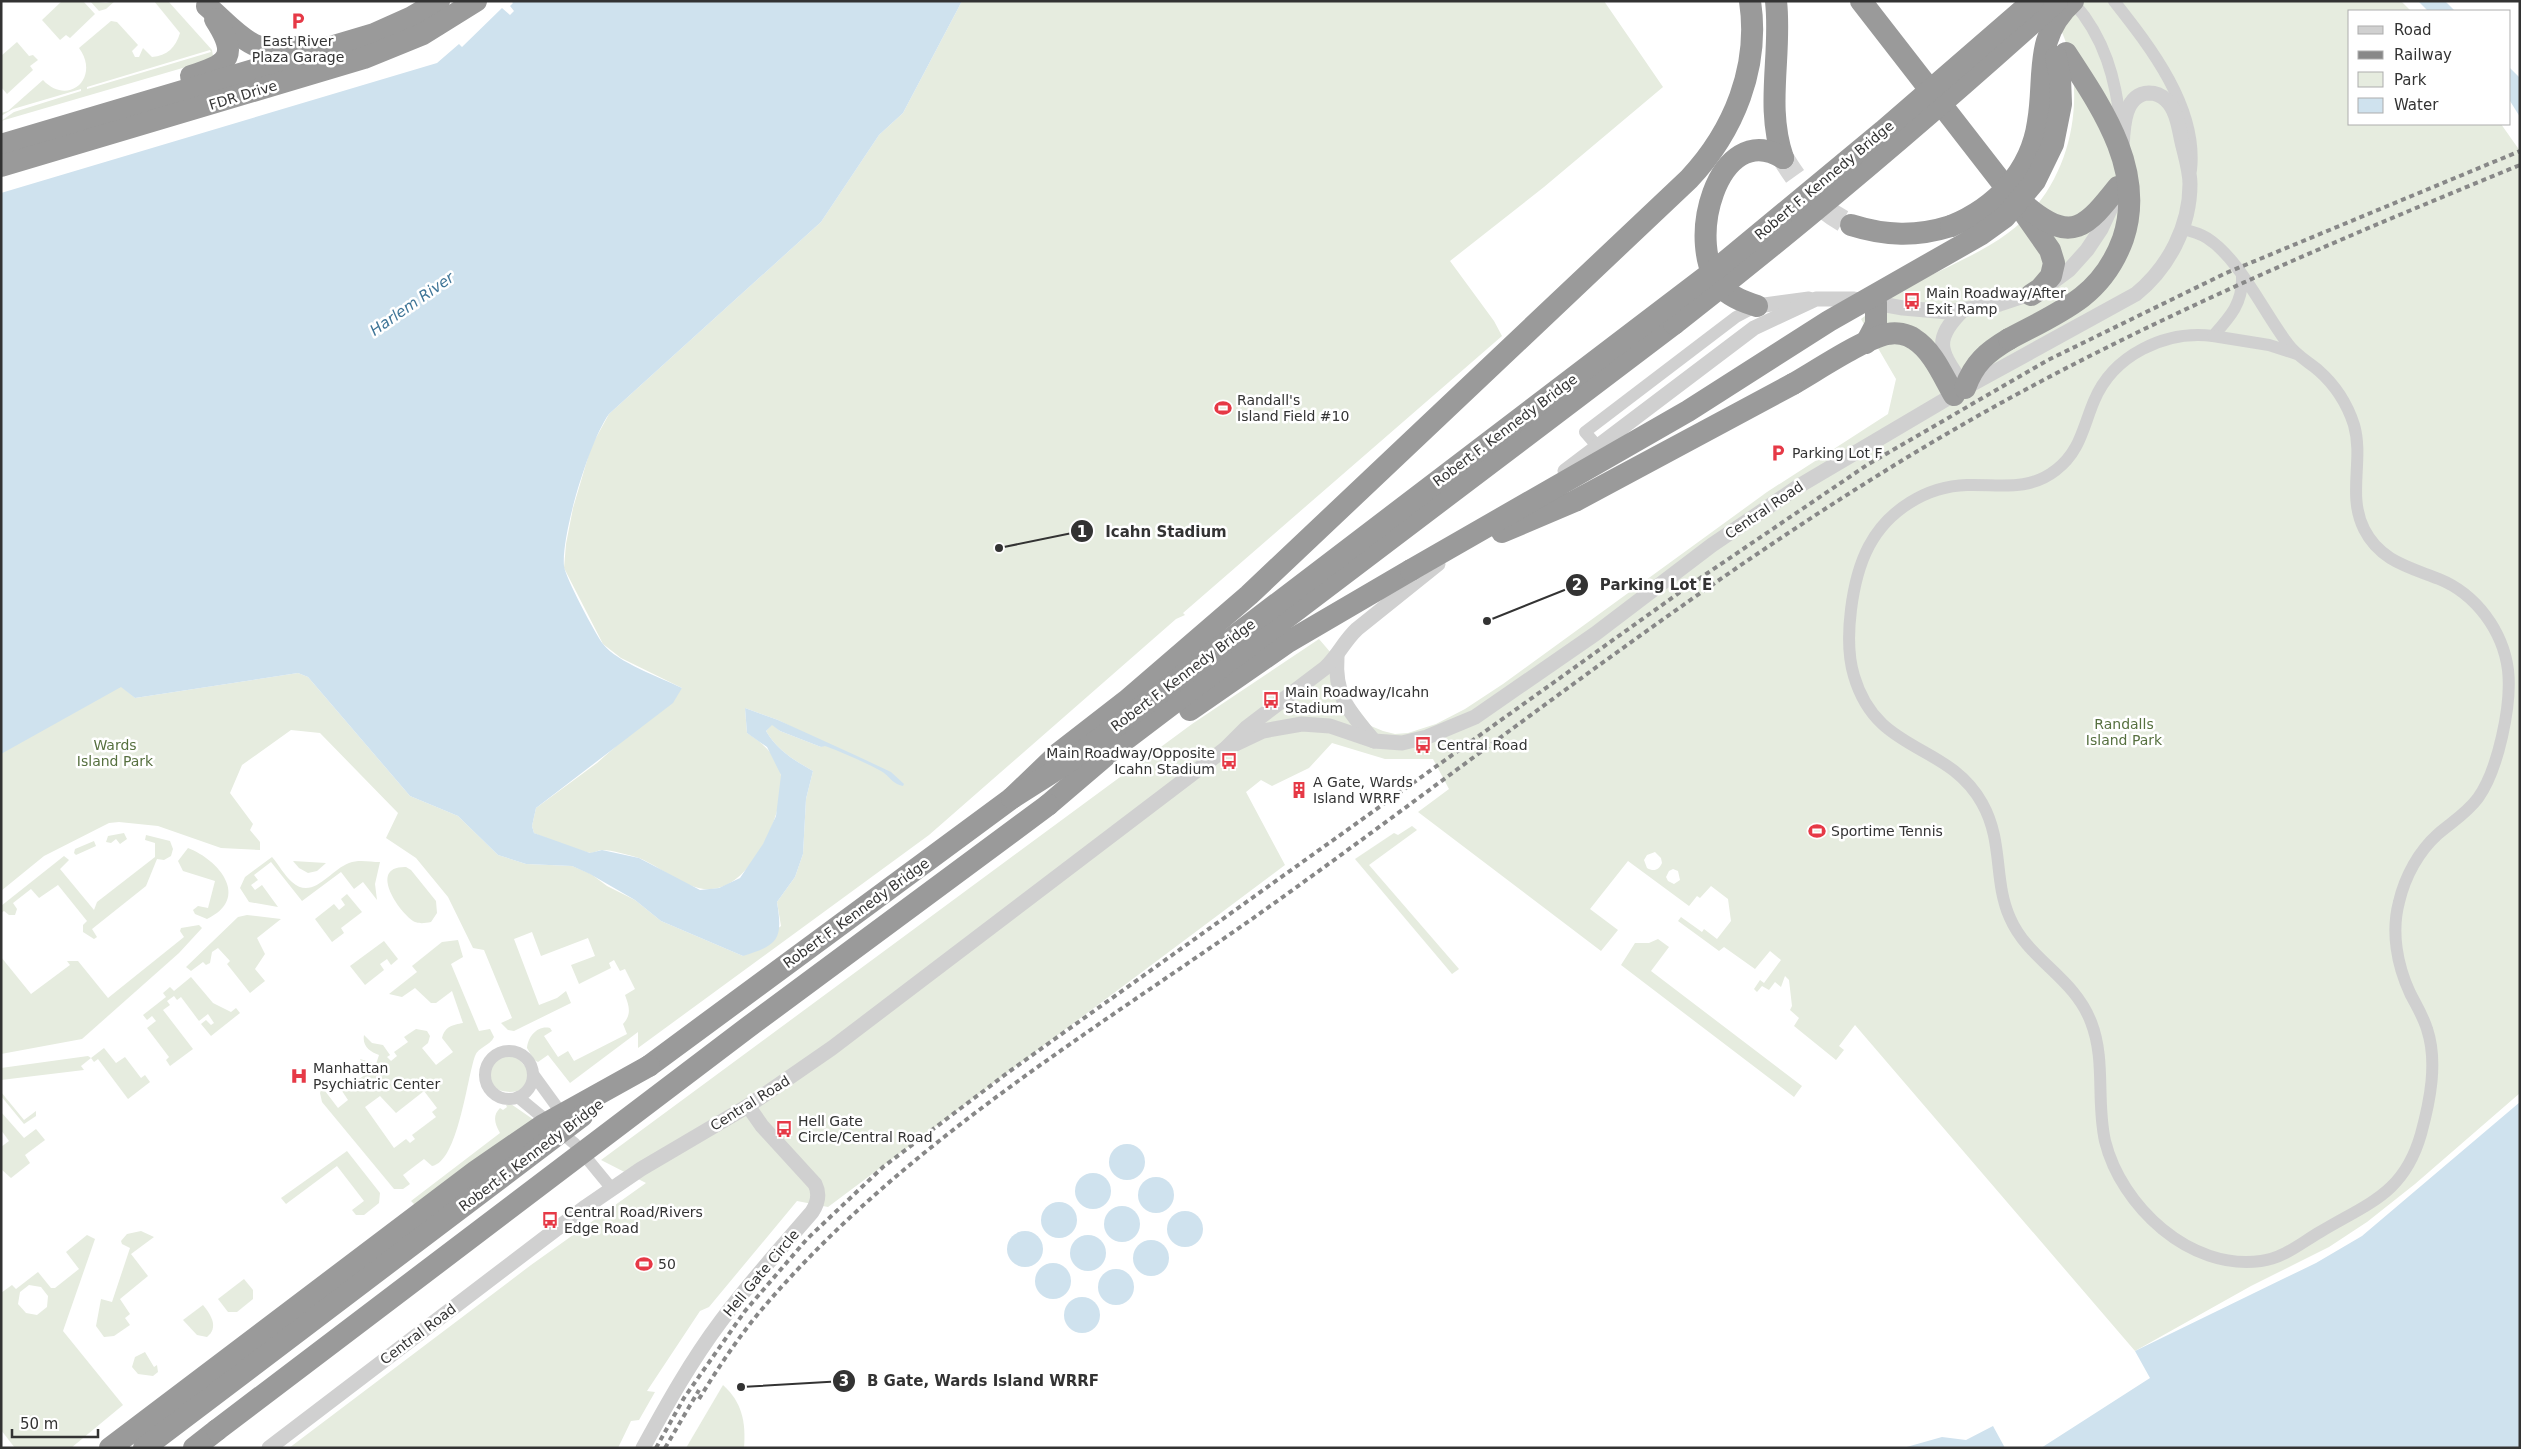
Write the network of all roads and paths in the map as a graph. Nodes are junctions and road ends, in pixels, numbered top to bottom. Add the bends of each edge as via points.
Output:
1 (433, 1) edge
2 (439, 1) edge
3 (476, 1) edge
4 (1750, 1) edge
5 (1776, 1) edge
6 (1850, 1) edge
7 (1861, 1) edge
8 (2057, 1) edge
9 (2073, 1) edge
10 (2114, 1) edge
11 (204, 4) edge
12 (2029, 5) edge
13 (2061, 55) junction
14 (1914, 73) junction
15 (97, 117) junction
16 (2123, 141) junction
17 (1, 145) edge
18 (1, 166) edge
19 (2190, 183) junction
20 (2118, 187) junction
21 (2010, 193) junction
22 (1851, 225) tunnel mouth
23 (2182, 229) junction
24 (2242, 277) junction
25 (2031, 295) junction
26 (1816, 299) junction
27 (1876, 303) junction
28 (1757, 306) junction
29 (1963, 310) junction
30 (2213, 336) junction
31 (1866, 343) junction
32 (2297, 354) junction
33 (1960, 392) junction
34 (1598, 447) junction
35 (1411, 570) junction
36 (1337, 657) junction
37 (1374, 740) junction
38 (1225, 749) junction
39 (1012, 798) junction
40 (1048, 805) junction
41 (649, 1066) junction
42 (533, 1074) junction
43 (518, 1097) junction
44 (748, 1106) junction
45 (575, 1144) junction
46 (612, 1189) junction
47 (110, 1448) edge
48 (144, 1448) edge
49 (194, 1448) edge
50 (269, 1448) edge
51 (643, 1448) edge

1 - 11 highway via 363,26 271,51 254,46
2 - 15 highway, FDR Drive via 374,34
3 - 18 highway, FDR Drive via 423,34 371,56
4 - 39 highway, bridge via 1752,50 1742,94 1726,130 1698,169 1275,572 1180,655 1060,752
5 - 28 highway via 1774,112 1776,136 1783,158 1771,151 1749,151 1732,163 1714,190 1707,208 1705,242 1708,264 1720,285 1732,296
6 - 14 highway
7 - 14 highway via 1898,47
8 - 40 highway, Robert F. Kennedy Bridge, bridge via 1911,131 1742,270 1117,746
9 - 16 street via 2102,44 2117,96
9 - 22 highway, bridge via 2054,24 2044,51 2038,122 2030,152 2014,180 1998,197 1967,219 1928,233 1893,234
10 - 19 street via 2156,60 2183,110 2193,153
11 - 15 highway via 228,42 229,51 224,60 203,72 141,92
12 - 13 highway
12 - 39 highway, Robert F. Kennedy Bridge, bridge via 1720,266 1102,737
13 - 33 highway, bridge via 2105,119 2124,159 2130,186 2127,225 2117,255 2090,290 1980,360
13 - 35 highway, bridge via 2061,104 2053,144 2028,193 2005,216 1980,234 1829,321 1688,411
14 - 21 highway
15 - 17 highway, FDR Drive
16 - 19 street, Central Road via 2126,114 2132,101 2142,94 2160,96 2170,104 2177,120
16 - 20 street, Central Road
19 - 23 street, Central Road
20 - 21 highway via 2093,218 2065,228 2043,220
20 - 25 street, Central Road via 2107,218 2083,255 2060,277
21 - 25 highway via 2053,256 2051,276
23 - 24 street via 2200,234 2214,243
23 - 33 street, Central Road via 2166,262 2136,294
24 - 30 street via 2237,308
24 - 32 street
25 - 29 street, Central Road
26 - 27 street, Central Road via 1854,299
26 - 28 street, Central Road
26 - 34 street, Central Road via 1754,328
27 - 29 street, Central Road via 1932,311
27 - 31 highway via 1876,324
28 - 34 street, Central Road via 1736,317 1585,432
29 - 33 street via 1946,328 1942,343
30 - 32 street via 2269,345
30 - 32 street via 2187,334 2164,339 2116,368 2098,392 2073,454 2045,478 2012,487 1966,485 1936,490 1894,514 1872,541 1865,556 1848,644 1855,681 1876,718 1894,736 1949,766 1970,786 1984,806 1995,832 2002,892 2010,918 2031,949 2074,991 2088,1015 2098,1045 2104,1137 2126,1187 2154,1222 2181,1242 2213,1257 2238,1262 2262,1261 2284,1254 2369,1206 2400,1178 2414,1153 2425,1115 2433,1058 2425,1021 2399,963 2395,926 2399,902 2414,864 2429,842 2471,806 2485,785 2499,749 2509,688 2507,663 2499,637 2478,606 2447,582 2396,563 2379,550 2363,528 2356,499 2358,446 2353,420 2335,387
31 - 33 highway via 1893,333 1914,339
31 - 35 highway, bridge via 1575,501
33 - 37 street, Central Road via 1867,444 1739,526 1595,634 1475,718 1415,741 1389,743
34 - 36 street, Central Road via 1432,568 1357,629
35 - 40 highway via 1288,642 1126,757
36 - 37 street via 1338,683 1344,702
36 - 38 street, Central Road via 1246,728
37 - 38 street, Central Road via 1330,726 1288,725 1255,734
38 - 44 street, Central Road via 865,1024
39 - 41 highway, Robert F. Kennedy Bridge
40 - 49 highway, Robert F. Kennedy Bridge, bridge via 732,1039
41 - 47 highway, bridge via 543,1125 476,1171
41 - 48 highway, Robert F. Kennedy Bridge, bridge
42 - 43 street via 532,1084
42 - 43 street via 529,1061 516,1051 500,1052 488,1062 484,1078 491,1092 506,1099
42 - 45 street via 562,1112
43 - 45 street
44 - 46 street, Central Road
44 - 51 street, Hell Gate Circle via 815,1184 817,1203 721,1321 678,1385
45 - 46 street
46 - 50 street, Central Road

